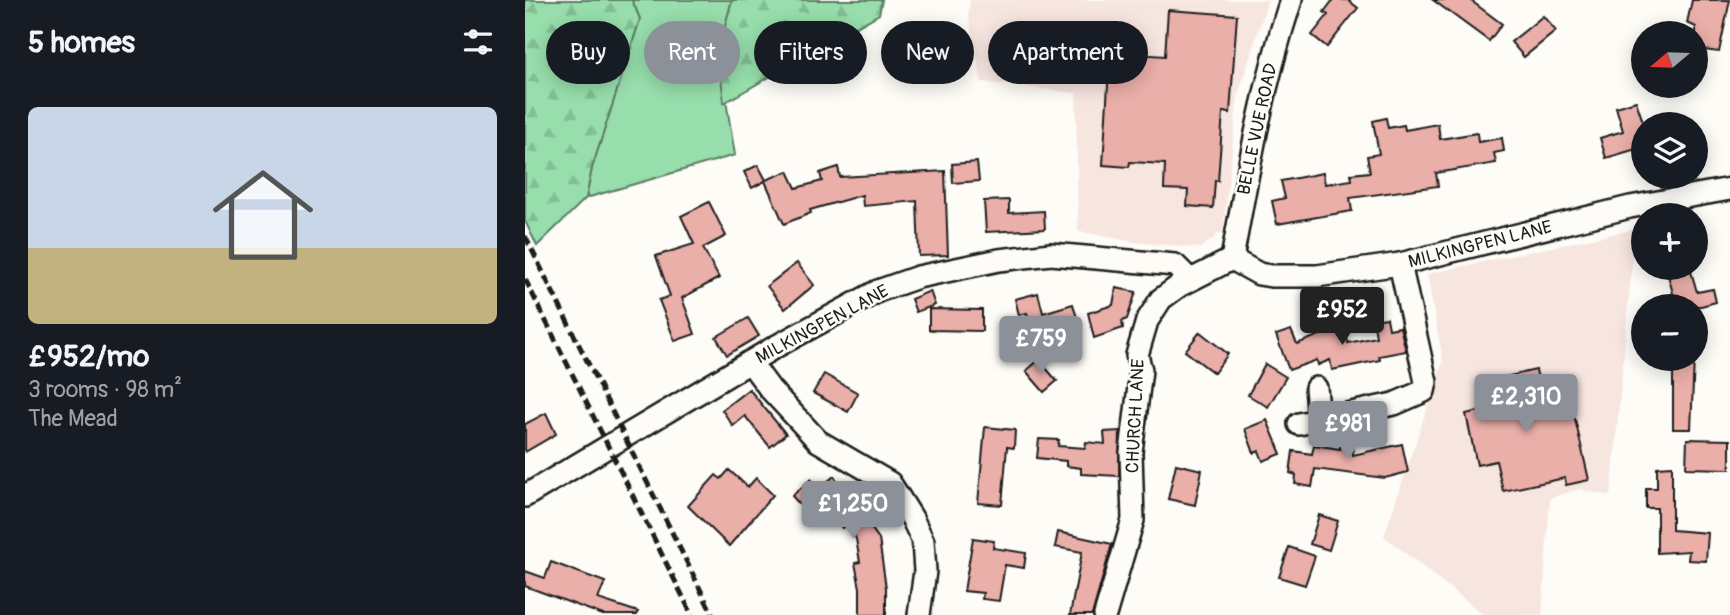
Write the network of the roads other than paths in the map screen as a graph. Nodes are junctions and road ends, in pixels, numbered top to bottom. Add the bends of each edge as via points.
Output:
1 (1291, 0) edge
2 (1730, 189) edge
3 (1232, 259) junction
4 (1400, 264) junction
5 (1189, 279) junction
6 (750, 362) junction
7 (1316, 388) dead end
8 (525, 496) edge
9 (919, 615) edge
10 (1105, 615) edge

1 - 3 street, BELLE VUE ROAD via 1256,125
2 - 4 street, MILKINGPEN LANE via 1630,206
3 - 4 street, MILKINGPEN LANE via 1271,276
3 - 5 street, CHURCH LANE
4 - 7 street via 1426,382 1424,391 1394,404 1309,421
5 - 6 street, MILKINGPEN LANE via 1175,265 1051,254 958,268 878,291
5 - 10 street, CHURCH LANE via 1161,299 1140,342 1131,452 1133,520
6 - 8 street, MILKINGPEN LANE
6 - 9 street via 818,441 890,484 923,541 925,571

